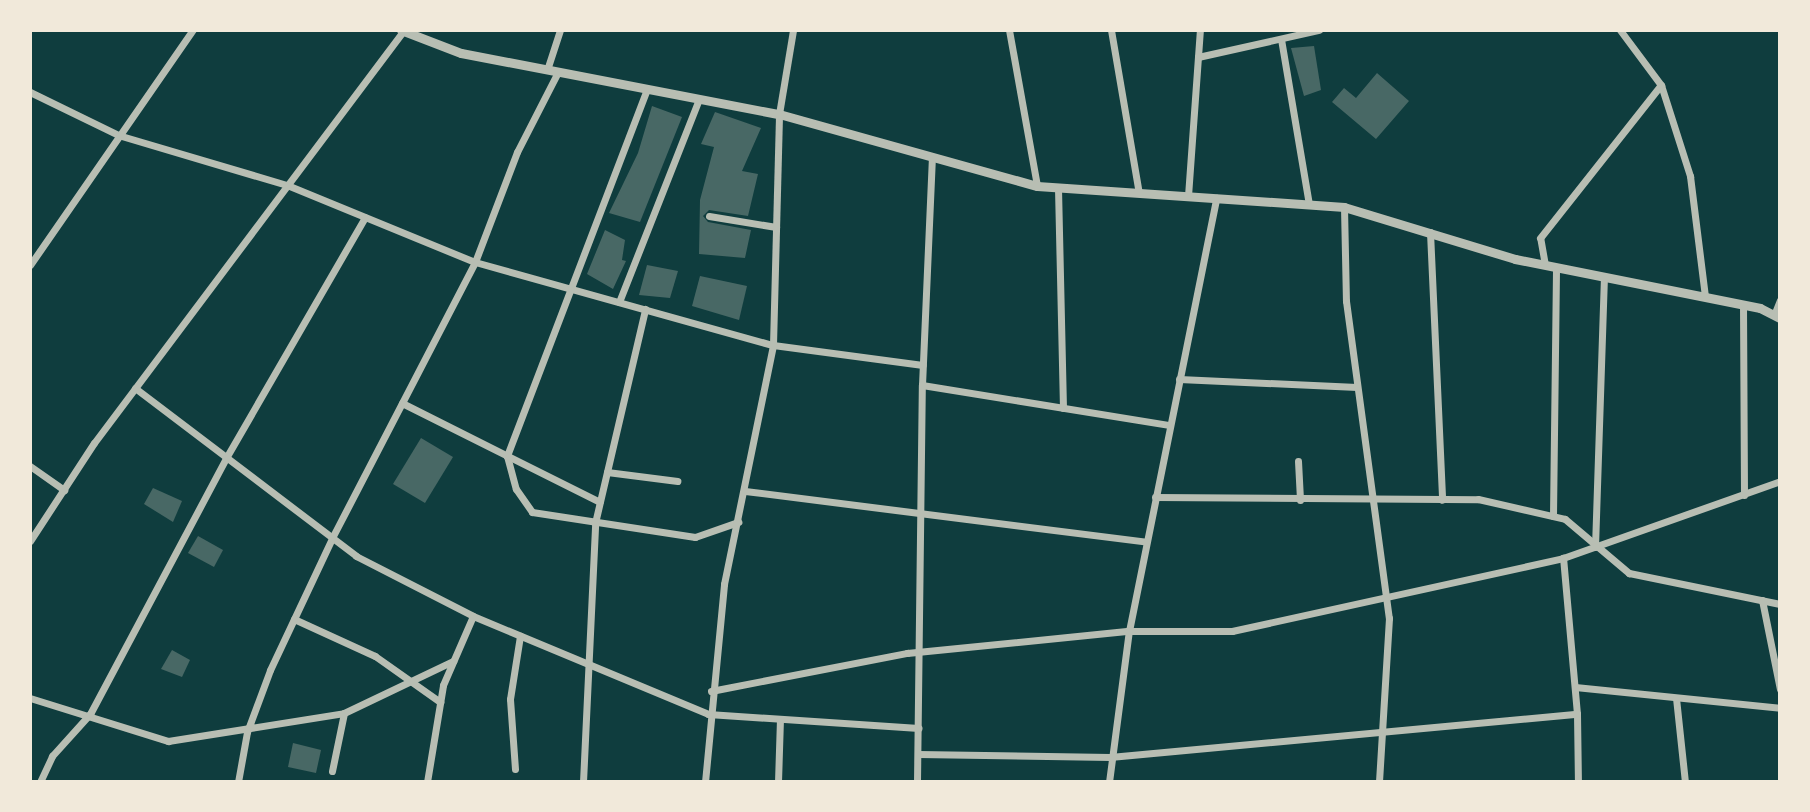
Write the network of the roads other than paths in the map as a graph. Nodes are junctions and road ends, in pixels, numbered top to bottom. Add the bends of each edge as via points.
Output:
1 (193, 30) edge
2 (403, 30) edge
3 (560, 30) edge
4 (793, 30) edge
5 (1009, 30) edge
6 (1111, 30) edge
7 (1200, 30) edge
8 (1319, 30) edge
9 (1620, 30) edge
10 (1281, 39) junction
11 (1198, 57) junction
12 (553, 71) junction
13 (1661, 85) junction
14 (647, 89) junction
15 (30, 92) edge
16 (699, 99) junction
17 (779, 114) junction
18 (118, 135) junction
19 (932, 157) junction
20 (287, 185) junction
21 (1037, 186) junction
22 (1058, 188) junction
23 (1139, 193) junction
24 (1188, 196) junction
25 (1216, 198) junction
26 (1309, 204) junction
27 (1344, 207) junction
28 (709, 216) dead end
29 (365, 217) junction
30 (776, 227) junction
31 (1430, 232) junction
32 (475, 262) junction
33 (30, 265) edge
34 (1551, 266) junction
35 (1604, 277) junction
36 (567, 287) junction
37 (1705, 297) junction
38 (1780, 300) edge
39 (619, 302) junction
40 (1743, 304) junction
41 (645, 309) junction
42 (1777, 317) edge
43 (773, 345) junction
44 (923, 365) junction
45 (1179, 379) junction
46 (922, 385) junction
47 (1357, 387) junction
48 (135, 388) junction
49 (402, 403) junction
50 (1063, 408) junction
51 (1170, 425) junction
52 (507, 456) junction
53 (226, 458) junction
54 (1298, 461) dead end
55 (30, 466) edge
56 (607, 472) junction
57 (677, 481) dead end
58 (1780, 481) edge
59 (64, 490) junction
60 (745, 491) junction
61 (1744, 495) junction
62 (1155, 497) junction
63 (1300, 500) junction
64 (1442, 500) junction
65 (1371, 501) junction
66 (600, 502) junction
67 (921, 514) junction
68 (1553, 516) junction
69 (738, 522) junction
70 (595, 523) junction
71 (332, 538) junction
72 (30, 541) edge
73 (1146, 542) junction
74 (1595, 547) junction
75 (1563, 558) junction
76 (1386, 600) junction
77 (1762, 600) junction
78 (1780, 604) edge
79 (473, 616) junction
80 (294, 619) junction
81 (1129, 631) junction
82 (520, 636) junction
83 (920, 653) junction
84 (453, 661) junction
85 (586, 663) junction
86 (410, 682) junction
87 (1575, 687) junction
88 (1780, 689) edge
89 (711, 691) junction
90 (30, 698) edge
91 (1676, 698) junction
92 (440, 702) junction
93 (1780, 708) edge
94 (344, 713) junction
95 (90, 714) junction
96 (708, 714) junction
97 (1577, 714) junction
98 (780, 719) junction
99 (919, 728) junction
100 (1382, 729) junction
101 (247, 732) junction
102 (918, 754) junction
103 (1110, 757) junction
104 (515, 769) dead end
105 (332, 771) dead end
106 (40, 782) edge
107 (238, 782) edge
108 (427, 782) edge
109 (583, 782) edge
110 (705, 782) edge
111 (778, 782) edge
112 (917, 782) edge
113 (1109, 782) edge
114 (1379, 782) edge
115 (1578, 782) edge
116 (1685, 782) edge

1 - 18 street
2 - 12 street via 461,53
2 - 20 street
3 - 12 street
4 - 17 street
5 - 21 street
6 - 23 street
7 - 11 street
8 - 10 street
9 - 13 street
10 - 11 street
10 - 26 street
11 - 24 street
12 - 14 street
12 - 32 street
13 - 34 street via 1540,238
13 - 37 street via 1690,176
14 - 16 street
14 - 36 street
15 - 18 street
16 - 17 street
16 - 39 street
17 - 19 street
17 - 30 street
18 - 20 street
18 - 33 street
19 - 21 street
19 - 44 street
20 - 29 street
20 - 48 street
21 - 22 street
22 - 23 street
22 - 50 street
23 - 24 street
24 - 25 street
25 - 26 street
25 - 45 street
26 - 27 street
27 - 31 street
27 - 47 street via 1346,301
28 - 30 street
29 - 32 street
29 - 53 street
30 - 43 street
31 - 34 street
31 - 64 street
32 - 36 street
32 - 49 street
34 - 35 street
34 - 68 street
35 - 37 street
35 - 74 street
36 - 39 street
36 - 52 street
37 - 40 street
38 - 42 street
39 - 41 street
40 - 42 street
40 - 61 street
41 - 43 street
41 - 56 street
43 - 44 street
43 - 60 street
44 - 46 street
45 - 47 street
45 - 51 street
46 - 50 street
46 - 67 street
47 - 65 street
48 - 53 street
48 - 59 street
49 - 52 street
49 - 71 street
50 - 51 street
51 - 62 street
52 - 66 street
52 - 70 street via 516,489 532,512
53 - 71 street
53 - 95 street
54 - 63 street
55 - 59 street
56 - 57 street
56 - 66 street
58 - 61 street
59 - 72 street
60 - 67 street
60 - 69 street
61 - 74 street
62 - 63 street
62 - 73 street
63 - 65 street
64 - 65 street
64 - 68 street via 1478,499
65 - 76 street
66 - 70 street
67 - 73 street
67 - 83 street
68 - 74 street via 1565,519
69 - 70 street via 695,537
69 - 89 street
70 - 85 street
71 - 79 street via 356,556
71 - 80 street
73 - 81 street
74 - 75 street
74 - 77 street via 1629,573
75 - 76 street
75 - 87 street
76 - 81 street via 1232,631
76 - 100 street
77 - 78 street
77 - 88 street
79 - 82 street
79 - 84 street
80 - 86 street via 375,656
80 - 101 street
81 - 83 street
81 - 103 street
82 - 85 street
82 - 104 street via 510,699
83 - 89 street
83 - 99 street
84 - 86 street
84 - 92 street
85 - 96 street
85 - 109 street
86 - 92 street
86 - 94 street
87 - 91 street
87 - 97 street
89 - 96 street
90 - 95 street
91 - 93 street
91 - 116 street
92 - 108 street
94 - 101 street
94 - 105 street
95 - 101 street via 168,741
95 - 106 street via 52,756
96 - 98 street
96 - 110 street
97 - 100 street
97 - 115 street
98 - 99 street
98 - 111 street
99 - 102 street
100 - 103 street
100 - 114 street
101 - 107 street
102 - 103 street
102 - 112 street
103 - 113 street

